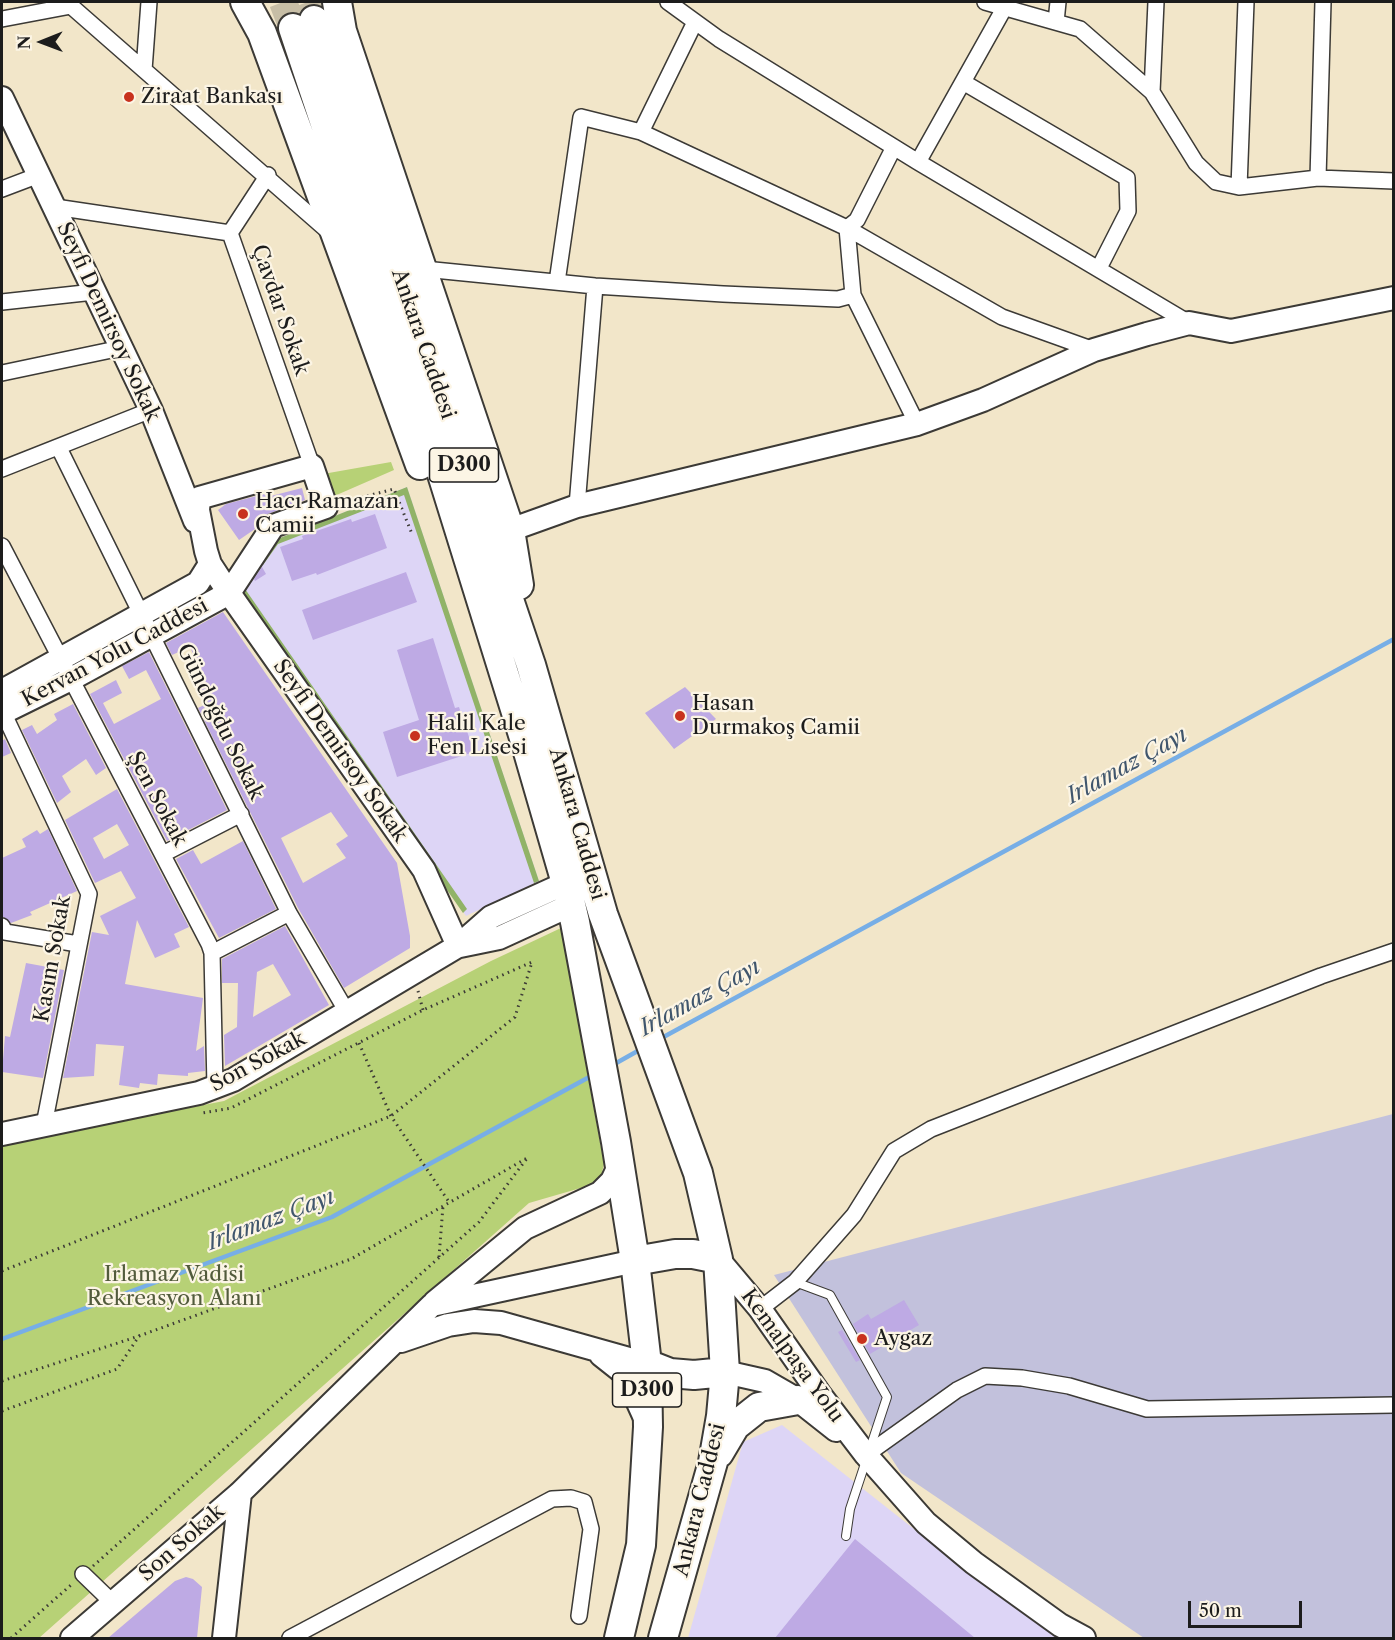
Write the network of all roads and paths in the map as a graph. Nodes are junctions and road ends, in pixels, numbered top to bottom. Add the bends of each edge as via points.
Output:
1 (149, 2) edge
2 (245, 2) edge
3 (337, 2) tunnel mouth
4 (668, 2) edge
5 (984, 2) edge
6 (1058, 2) edge
7 (1156, 2) edge
8 (1246, 2) edge
9 (1323, 2) edge
10 (1006, 5) junction
11 (2, 19) edge
12 (695, 22) junction
13 (1056, 22) junction
14 (144, 70) junction
15 (963, 82) junction
16 (1152, 92) junction
17 (2, 98) edge
18 (641, 132) junction
19 (894, 147) junction
20 (918, 162) junction
21 (39, 175) junction
22 (268, 175) junction
23 (1318, 178) junction
24 (1394, 181) edge
25 (1239, 187) junction
26 (2, 189) edge
27 (55, 207) junction
28 (847, 228) junction
29 (230, 233) junction
30 (339, 241) junction
31 (1099, 268) junction
32 (424, 269) junction
33 (557, 282) junction
34 (595, 286) junction
35 (94, 292) junction
36 (853, 295) junction
37 (1394, 298) edge
38 (2, 302) edge
39 (1189, 323) junction
40 (121, 348) junction
41 (1094, 350) junction
42 (2, 373) edge
43 (151, 410) junction
44 (917, 424) junction
45 (60, 448) junction
46 (312, 466) junction
47 (2, 469) edge
48 (326, 507) junction
49 (577, 507) junction
50 (510, 530) junction
51 (412, 534) dead end
52 (2, 546) edge
53 (208, 557) junction
54 (229, 593) junction
55 (143, 614) junction
56 (154, 635) junction
57 (59, 658) junction
58 (531, 664) junction
59 (71, 679) junction
60 (2, 706) edge
61 (524, 738) junction
62 (241, 814) junction
63 (163, 854) junction
64 (571, 903) junction
65 (289, 913) junction
66 (2, 926) edge
67 (78, 944) junction
68 (458, 946) junction
69 (1394, 951) edge
70 (212, 953) junction
71 (423, 1010) dead end
72 (347, 1012) junction
73 (359, 1042) dead end
74 (215, 1087) junction
75 (392, 1116) junction
76 (44, 1125) junction
77 (2, 1134) edge
78 (618, 1153) junction
79 (449, 1203) junction
80 (443, 1206) junction
81 (440, 1257) junction
82 (718, 1259) junction
83 (635, 1261) junction
84 (2, 1271) edge
85 (795, 1282) junction
86 (432, 1305) junction
87 (760, 1309) junction
88 (139, 1336) junction
89 (391, 1345) junction
90 (593, 1349) junction
91 (647, 1364) junction
92 (725, 1372) junction
93 (2, 1381) edge
94 (798, 1400) junction
95 (1394, 1405) edge
96 (2, 1411) edge
97 (648, 1427) junction
98 (866, 1455) junction
99 (713, 1462) junction
100 (240, 1493) junction
101 (846, 1536) dead end
102 (83, 1574) junction
103 (113, 1603) junction
104 (579, 1616) dead end
105 (11, 1638) edge
106 (72, 1638) edge
107 (225, 1638) edge
108 (290, 1638) edge
109 (620, 1638) edge
110 (663, 1638) edge
111 (1084, 1638) edge

1 - 14 street
2 - 30 highway via 262,33
3 - 32 highway via 342,31
4 - 12 street
5 - 10 street
6 - 13 street
7 - 16 street
8 - 25 street
9 - 23 street
10 - 13 street
10 - 15 street
11 - 14 street via 71,6
12 - 18 street
12 - 19 street
13 - 16 street via 1080,29
14 - 22 street
15 - 20 street
15 - 31 street via 1127,178 1128,211
16 - 25 street via 1196,163 1216,182
17 - 21 main road, Seyfi Demirsoy Sokak
18 - 28 street
18 - 33 street via 582,117
19 - 20 street
19 - 28 street via 857,220
20 - 31 street
21 - 26 street
21 - 27 main road, Seyfi Demirsoy Sokak
22 - 29 street
22 - 30 street
23 - 24 street
23 - 25 street
27 - 29 street, Çavdar Sokak
27 - 35 main road, Seyfi Demirsoy Sokak
28 - 36 street
28 - 41 street via 1002,317
29 - 46 street, Çavdar Sokak
30 - 61 highway via 469,600
31 - 39 street
32 - 33 street
32 - 50 highway
33 - 34 street
34 - 36 street via 780,296
34 - 49 street
35 - 38 street
35 - 40 main road, Seyfi Demirsoy Sokak
36 - 44 street
37 - 39 main road via 1231,331
39 - 41 main road
40 - 42 street
40 - 43 main road, Seyfi Demirsoy Sokak
41 - 44 main road via 983,400
43 - 45 street
43 - 53 main road, Seyfi Demirsoy Sokak
44 - 49 main road
45 - 47 street
45 - 55 street, Gündoğdu Sokak
46 - 48 main road
46 - 53 main road via 199,498
48 - 51 path via 394,489
48 - 54 main road via 273,526
49 - 50 main road
50 - 58 highway
52 - 57 street, Şen Sokak
53 - 54 main road, Seyfi Demirsoy Sokak
53 - 55 main road, Kervan Yolu Caddesi via 198,583
54 - 56 main road, Kervan Yolu Caddesi
54 - 68 main road, Seyfi Demirsoy Sokak via 424,870
55 - 56 street, Gündoğdu Sokak
55 - 57 main road, Kervan Yolu Caddesi
56 - 59 main road, Kervan Yolu Caddesi
56 - 62 street, Gündoğdu Sokak
57 - 59 street, Şen Sokak
57 - 60 main road, Kervan Yolu Caddesi
58 - 61 highway, Ankara Caddesi / D300 via 304,24
58 - 82 highway, Ankara Caddesi / D300 via 603,915 698,1173
59 - 60 main road, Kervan Yolu Caddesi
59 - 63 street, Şen Sokak
60 - 67 street, Kasım Sokak via 89,894
61 - 64 highway, Ankara Caddesi / D300
62 - 63 street
62 - 65 street, Gündoğdu Sokak
63 - 70 street, Şen Sokak
64 - 68 main road, Son Sokak via 492,917
64 - 78 highway, Ankara Caddesi / D300
65 - 70 street
65 - 72 street, Gündoğdu Sokak
66 - 67 street via 5,932
67 - 76 street, Kasım Sokak
68 - 72 main road, Son Sokak
69 - 85 street via 931,1129 894,1151 854,1215
70 - 74 street, Şen Sokak
71 - 75 path via 532,962 515,1017
72 - 74 main road, Son Sokak
73 - 75 path
74 - 76 main road, Son Sokak
75 - 79 path
75 - 84 path
76 - 77 main road, Son Sokak
78 - 83 highway, Ankara Caddesi / D300
78 - 86 main road, Son Sokak via 612,1181 600,1193 525,1228
79 - 80 path
79 - 81 path via 528,1157 479,1222
80 - 81 path
80 - 88 path via 351,1259
81 - 102 path
82 - 83 highway via 675,1254
82 - 87 main road, Kemalpaşa Yolu
82 - 92 highway, Ankara Caddesi / D300
83 - 86 main road
83 - 91 highway, Ankara Caddesi / D300
85 - 87 street
85 - 98 lane via 830,1295 886,1397
86 - 89 main road, Son Sokak
87 - 98 main road, Kemalpaşa Yolu
88 - 93 path
88 - 96 path via 117,1369
89 - 90 main road, Son Sokak via 424,1331 474,1321 501,1323
89 - 100 main road, Son Sokak
90 - 91 main road, Son Sokak
90 - 97 main road, Son Sokak via 625,1374
91 - 92 highway via 670,1373
91 - 97 highway, Ankara Caddesi / D300
92 - 94 main road, Kemalpaşa Yolu via 765,1381
92 - 99 highway, Ankara Caddesi / D300
94 - 98 main road, Kemalpaşa Yolu
94 - 99 highway via 759,1407 735,1425
95 - 98 street via 1147,1409 1069,1386 985,1376 957,1390
97 - 109 highway, Ankara Caddesi / D300 via 641,1545
98 - 101 lane
98 - 111 main road, Kemalpaşa Yolu via 926,1523 990,1575
99 - 110 highway, Ankara Caddesi / D300
100 - 103 main road, Son Sokak
100 - 107 main road
102 - 103 street
102 - 105 path
103 - 106 main road, Son Sokak
104 - 108 street via 591,1528 584,1502 552,1499

